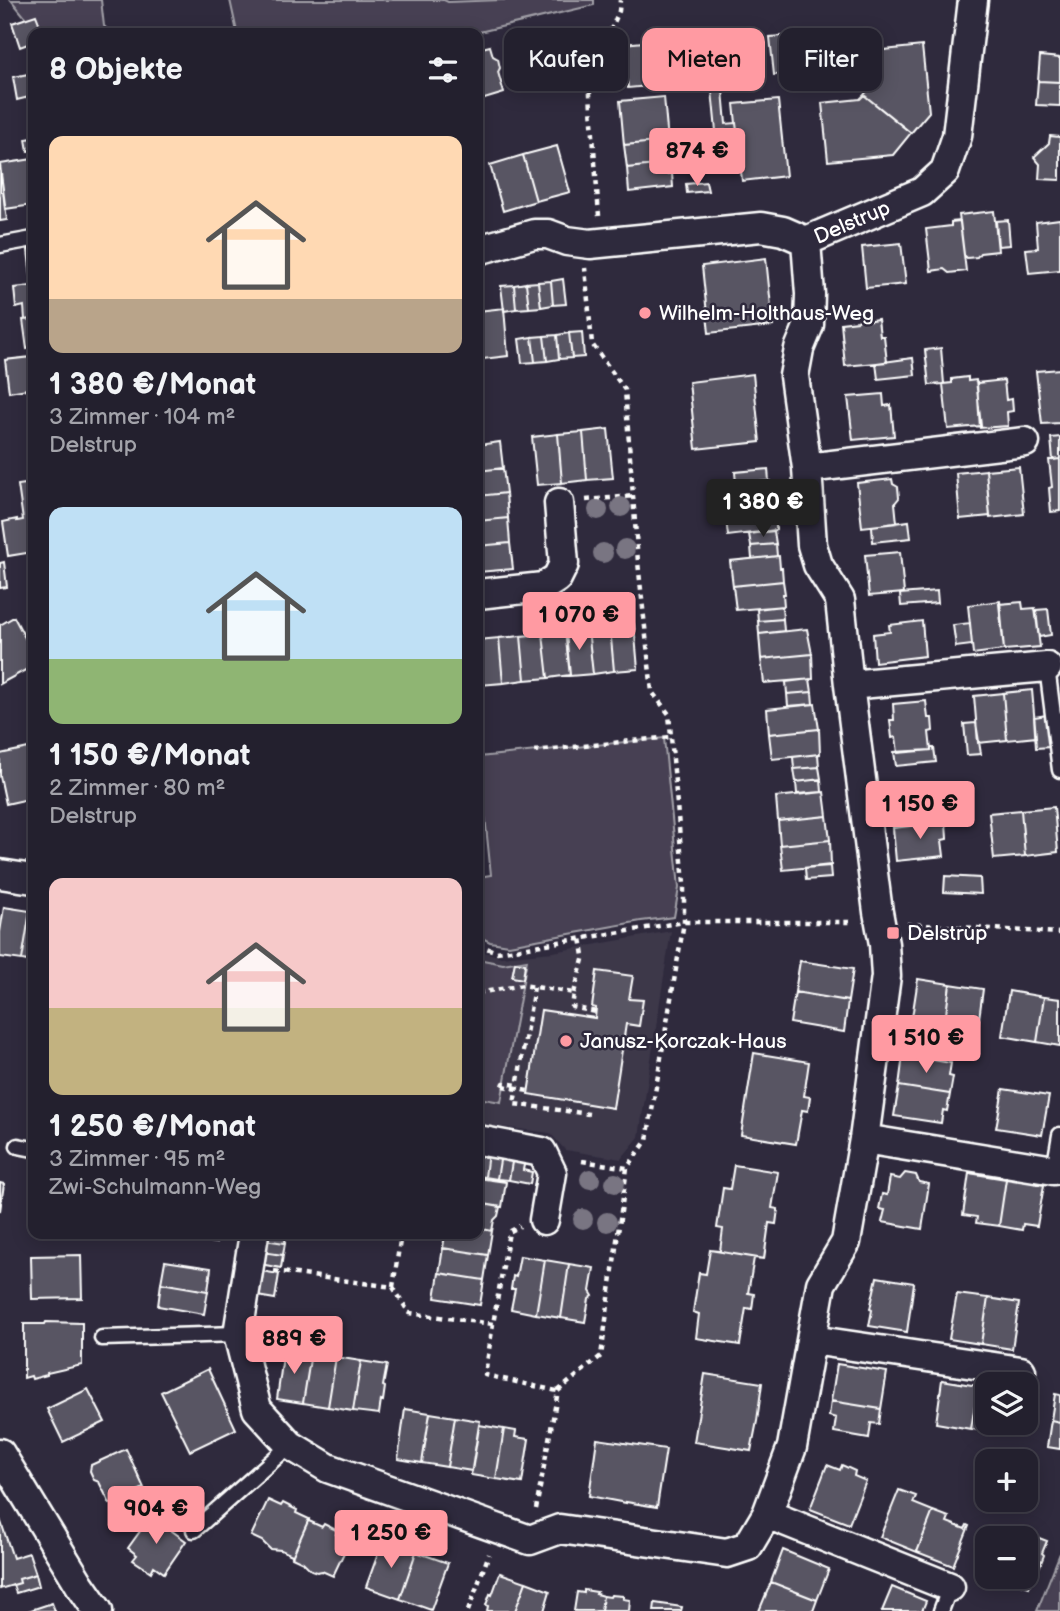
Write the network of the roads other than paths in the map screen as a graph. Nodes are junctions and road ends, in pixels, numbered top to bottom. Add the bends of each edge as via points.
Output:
1 (973, 0) edge
2 (28, 240) edge
3 (806, 242) junction
4 (0, 245) edge
5 (483, 249) edge
6 (1025, 442) dead end
7 (807, 468) junction
8 (559, 503) road end
9 (483, 593) edge
10 (1047, 667) joint
11 (849, 685) junction
12 (1060, 770) edge
13 (0, 874) edge
14 (28, 878) edge
15 (1060, 1135) edge
16 (864, 1139) junction
17 (483, 1141) edge
18 (18, 1146) dead end
19 (28, 1148) edge
20 (1054, 1170) joint
21 (544, 1220) road end
22 (253, 1239) edge
23 (238, 1334) junction
24 (102, 1338) dead end
25 (812, 1340) junction
26 (1021, 1371) dead end
27 (290, 1445) junction
28 (0, 1452) edge
29 (767, 1514) junction
30 (194, 1530) dead end
31 (945, 1599) edge
32 (98, 1611) edge

1 - 3 street, Delstrup via 957,136 945,171 922,192
2 - 4 lane
3 - 5 street via 783,230 761,227 590,244 534,234
3 - 7 street, Delstrup via 809,325 794,376
6 - 7 street
7 - 11 street, Delstrup via 812,545 818,565 840,600
8 - 9 street via 564,564 557,578 544,587
10 - 11 street
10 - 12 lane
11 - 16 street, Delstrup via 886,976
13 - 14 street
15 - 20 lane
16 - 20 street
16 - 25 street, Delstrup via 846,1242 821,1284
17 - 21 street via 542,1152 552,1173
18 - 19 lane
22 - 23 street
23 - 24 lane
23 - 27 street via 257,1409
25 - 26 street
25 - 29 street, Delstrup via 792,1447
27 - 29 street, Delstrup via 328,1468 530,1540 560,1529 727,1553 748,1545
27 - 30 lane
28 - 32 street
29 - 31 street

